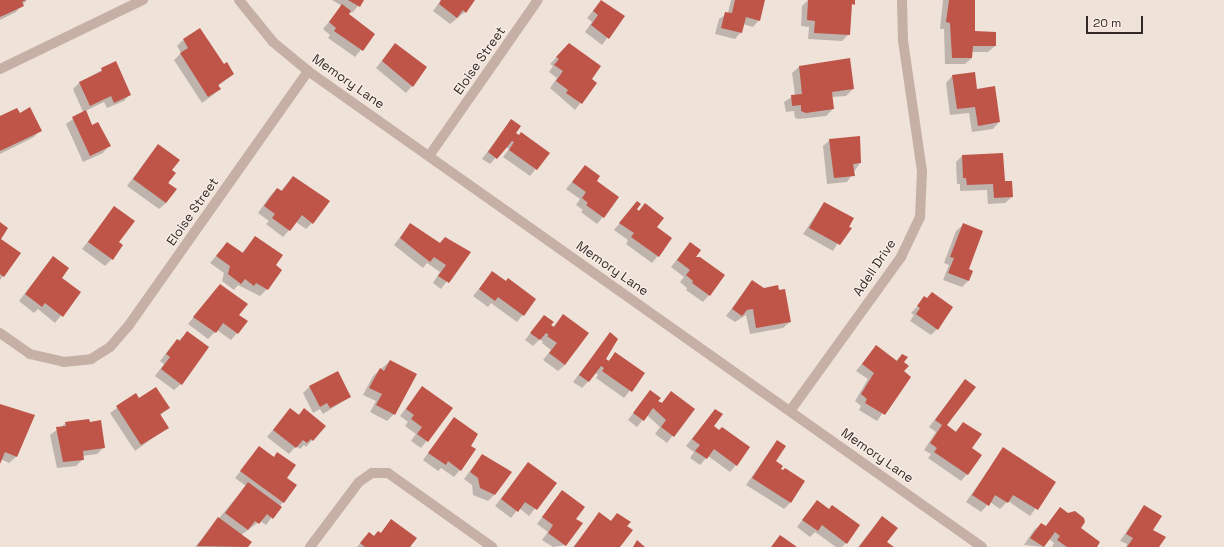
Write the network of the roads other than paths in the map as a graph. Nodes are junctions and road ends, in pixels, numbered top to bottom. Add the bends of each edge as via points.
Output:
1 (143, 0) edge
2 (239, 0) edge
3 (538, 0) edge
4 (902, 0) edge
5 (0, 69) edge
6 (308, 71) junction
7 (430, 156) junction
8 (0, 333) edge
9 (790, 411) junction
10 (310, 547) edge
11 (492, 547) edge
12 (982, 547) edge

1 - 5 street
2 - 6 street, Memory Lane via 273,42
3 - 7 street, Eloise Street
4 - 9 street, Adell Drive via 903,41 922,171 920,217 901,257
6 - 7 street, Memory Lane
6 - 8 street, Eloise Street via 129,325 110,347 91,360 64,362 30,354
7 - 9 street, Memory Lane
9 - 12 street, Memory Lane
10 - 11 street via 359,482 372,473 388,473

